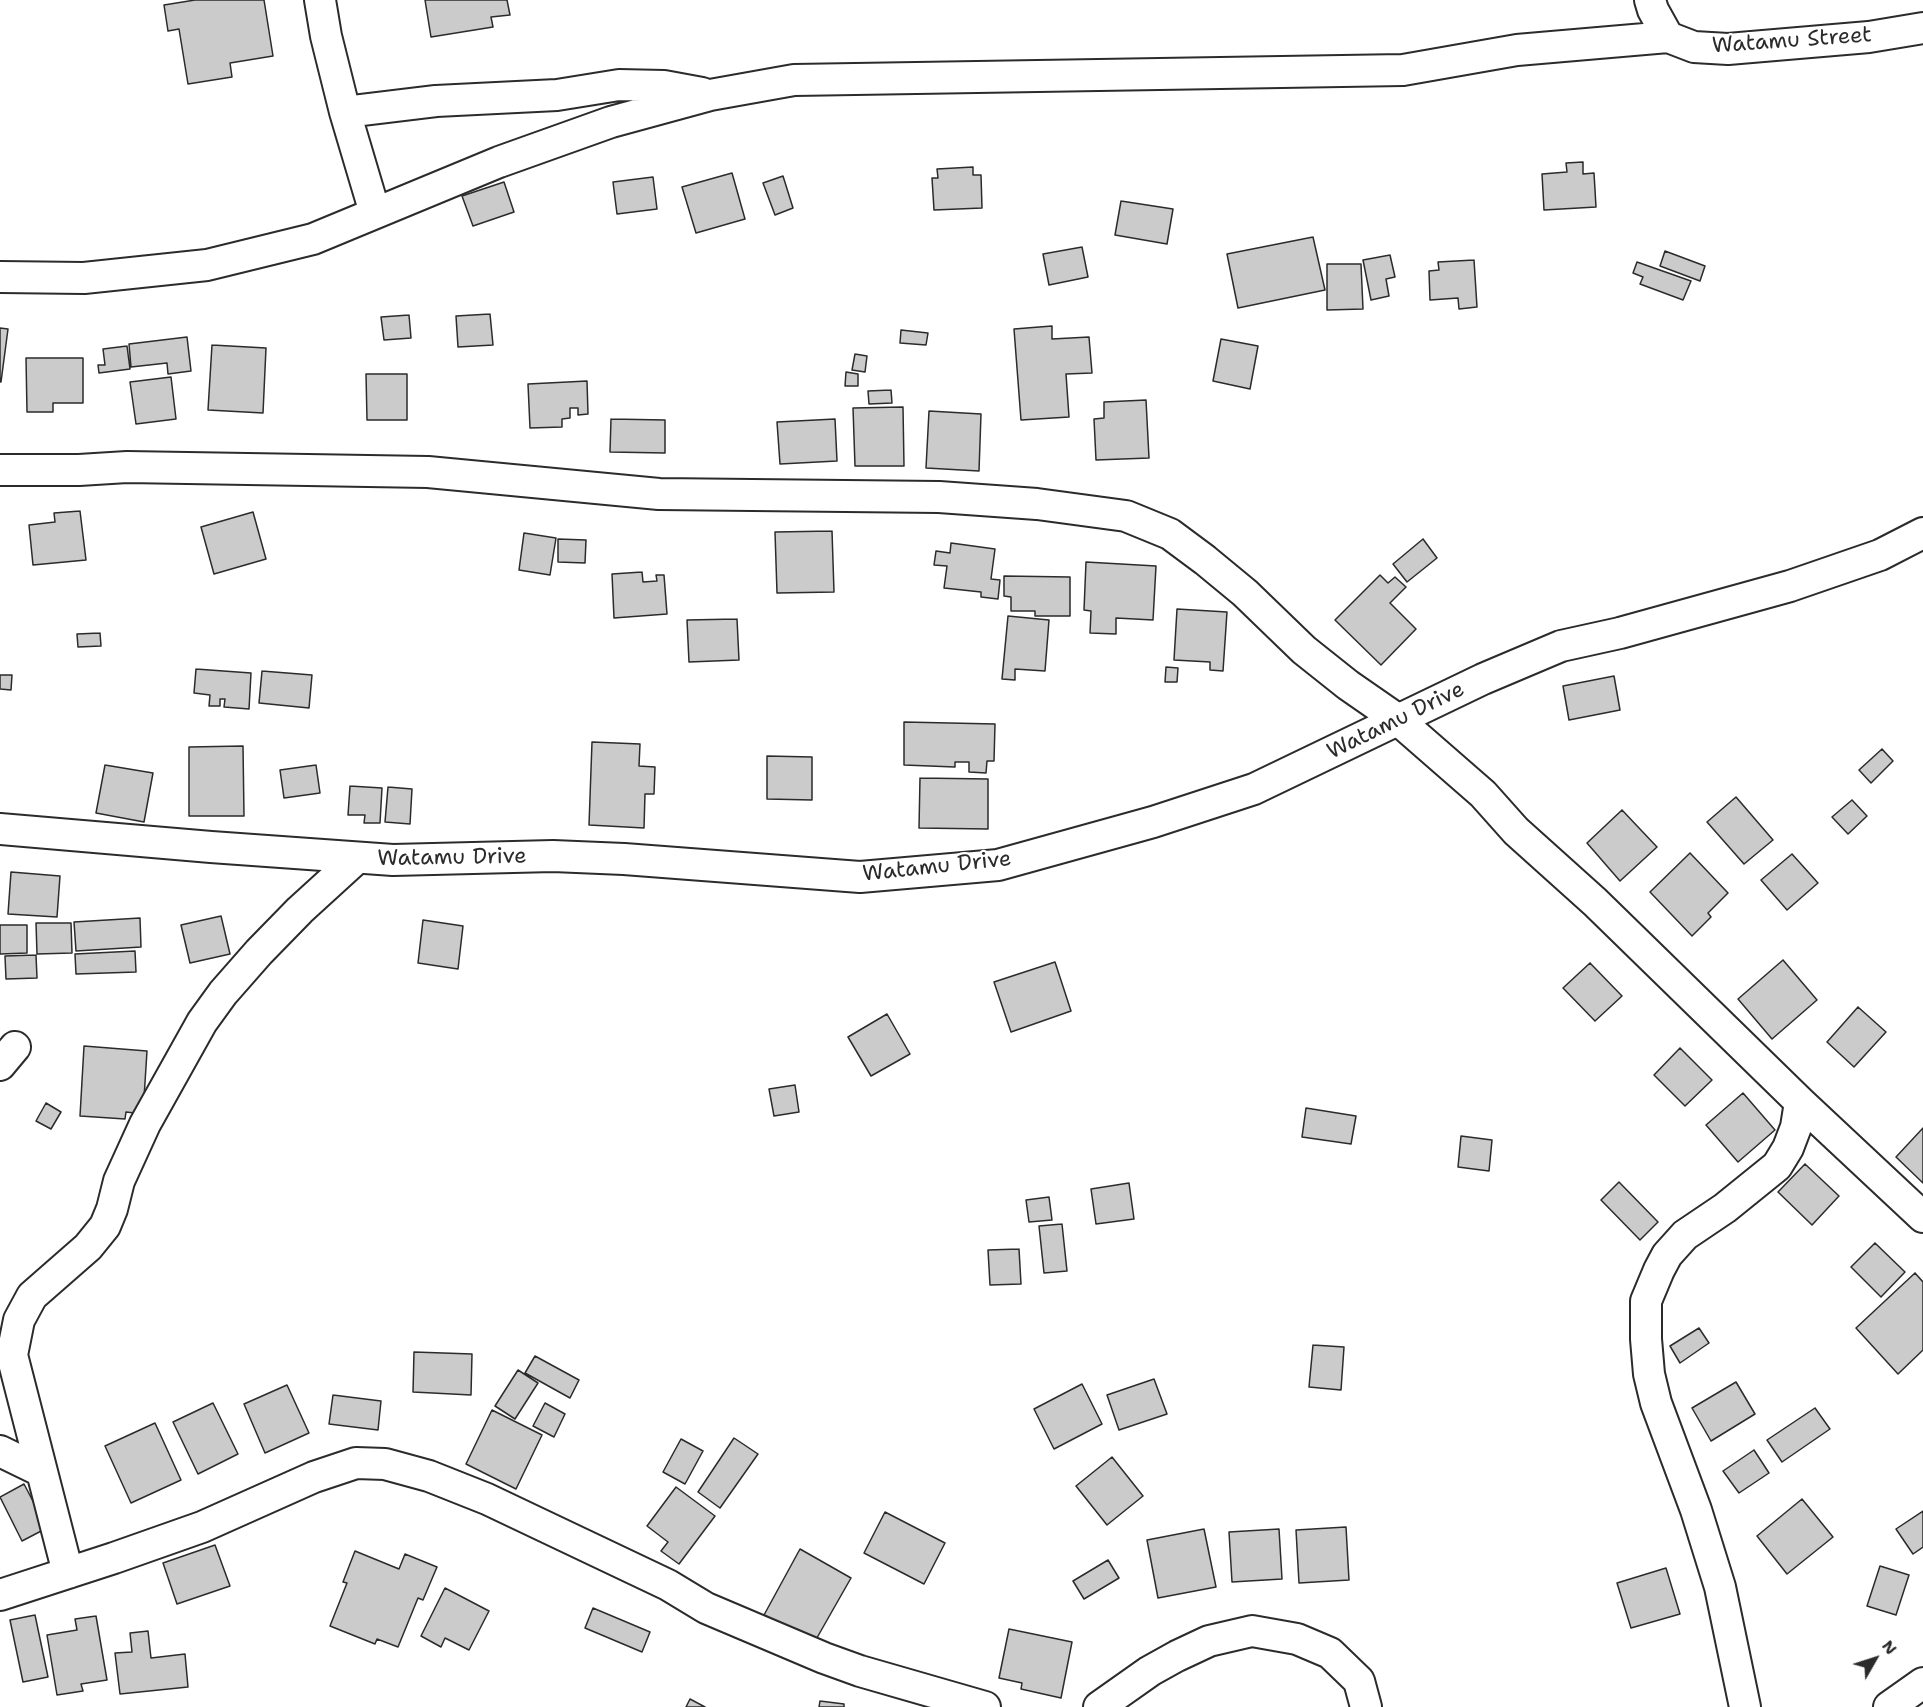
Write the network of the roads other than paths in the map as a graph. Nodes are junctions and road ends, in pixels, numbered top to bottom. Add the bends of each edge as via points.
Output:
1 (320, 0) edge
2 (1650, 0) edge
3 (1923, 28) edge
4 (1668, 37) junction
5 (710, 95) junction
6 (345, 112) junction
7 (375, 213) junction
8 (0, 277) edge
9 (0, 470) edge
10 (1921, 539) edge
11 (1397, 719) junction
12 (0, 829) edge
13 (357, 858) junction
14 (1800, 1102) junction
15 (1923, 1217) edge
16 (0, 1451) edge
17 (41, 1471) junction
18 (68, 1573) junction
19 (0, 1595) edge
20 (1923, 1683) edge
21 (985, 1707) edge
22 (1099, 1707) edge
23 (1366, 1707) edge
24 (1745, 1707) edge
25 (1889, 1707) edge

1 - 6 street
2 - 4 street
3 - 4 street, Watamu Street via 1869,37 1728,49 1694,47
4 - 5 street via 1517,50 1403,70 794,80
5 - 6 street via 664,86 619,85 557,95 436,101
5 - 7 street via 599,126
6 - 7 street
7 - 8 street via 313,239 207,265 84,278
9 - 11 street via 127,467 428,472 659,494 939,497 1126,516 1170,534 1205,560 1304,650
10 - 11 street, Watamu Drive via 1790,586 1561,646
11 - 13 street, Watamu Drive via 1254,789 998,865 860,877 554,856
11 - 14 street via 1483,794 1516,831 1595,902
12 - 13 street, Watamu Drive
13 - 17 street via 300,910 223,993 202,1022 145,1124 119,1181 105,1226 88,1247 32,1296 19,1320 12,1355
14 - 15 street
14 - 24 street via 1792,1138 1777,1166 1685,1235 1667,1255 1646,1301 1649,1374 1720,1587
16 - 17 street
17 - 18 street
18 - 19 street
18 - 21 street via 202,1527 314,1477 356,1463 385,1464 487,1499 668,1585 706,1608 824,1658
20 - 25 street
22 - 23 street via 1177,1656 1209,1641 1252,1631 1297,1639 1330,1653 1359,1681

